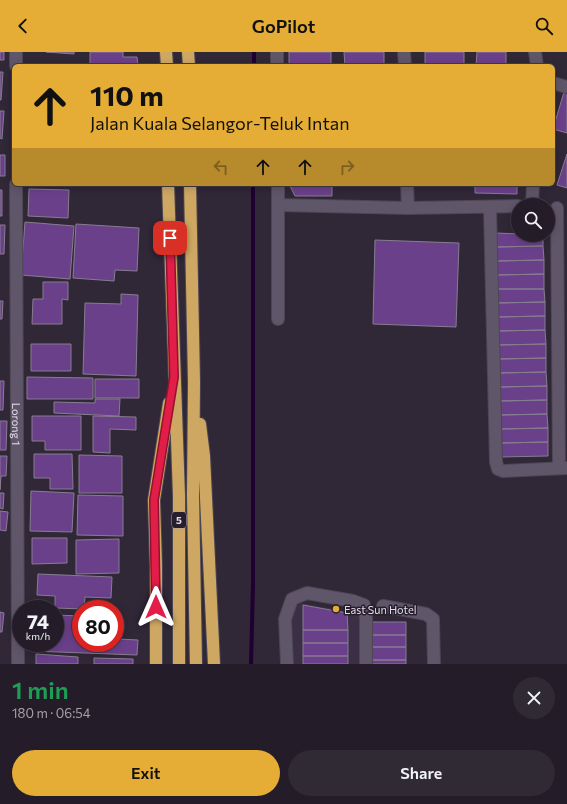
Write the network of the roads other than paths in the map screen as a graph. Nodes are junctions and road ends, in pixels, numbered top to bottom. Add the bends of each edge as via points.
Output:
1 (16, 52) edge
2 (166, 52) edge
3 (188, 52) edge
4 (277, 52) edge
5 (404, 52) edge
6 (535, 52) edge
7 (16, 64) edge
8 (167, 64) edge
9 (188, 64) edge
10 (277, 64) edge
11 (405, 64) edge
12 (537, 64) edge
13 (555, 84) edge
14 (567, 87) edge
15 (16, 186) edge
16 (168, 186) edge
17 (190, 186) edge
18 (278, 186) edge
19 (407, 186) edge
20 (533, 186) edge
21 (532, 198) edge
22 (278, 205) junction
23 (511, 206) edge
24 (408, 208) junction
25 (490, 208) junction
26 (557, 208) edge
27 (278, 319) dead end
28 (174, 377) junction
29 (194, 382) junction
30 (563, 468) edge
31 (383, 606) dead end
32 (18, 664) edge
33 (156, 664) edge
34 (180, 664) edge
35 (196, 664) edge
36 (214, 664) edge
37 (287, 664) edge
38 (366, 664) edge
39 (434, 664) edge

1 - 7 street
2 - 8 highway
3 - 9 highway
4 - 10 street
5 - 11 street
6 - 12 street
13 - 14 street
15 - 32 street, Lorong 1
16 - 28 highway, 5
17 - 29 highway, 5
18 - 22 street
19 - 24 street
20 - 21 street
22 - 24 street
22 - 27 street
23 - 25 street
24 - 25 street
25 - 30 street via 496,462 498,469 503,472
26 - 30 street
28 - 33 highway, 5 via 154,500
28 - 34 highway, 5
29 - 35 highway, 5
29 - 36 highway, 5 via 204,456
31 - 39 street via 426,614 433,619
37 - 38 street via 286,619 292,598 308,592 364,605

